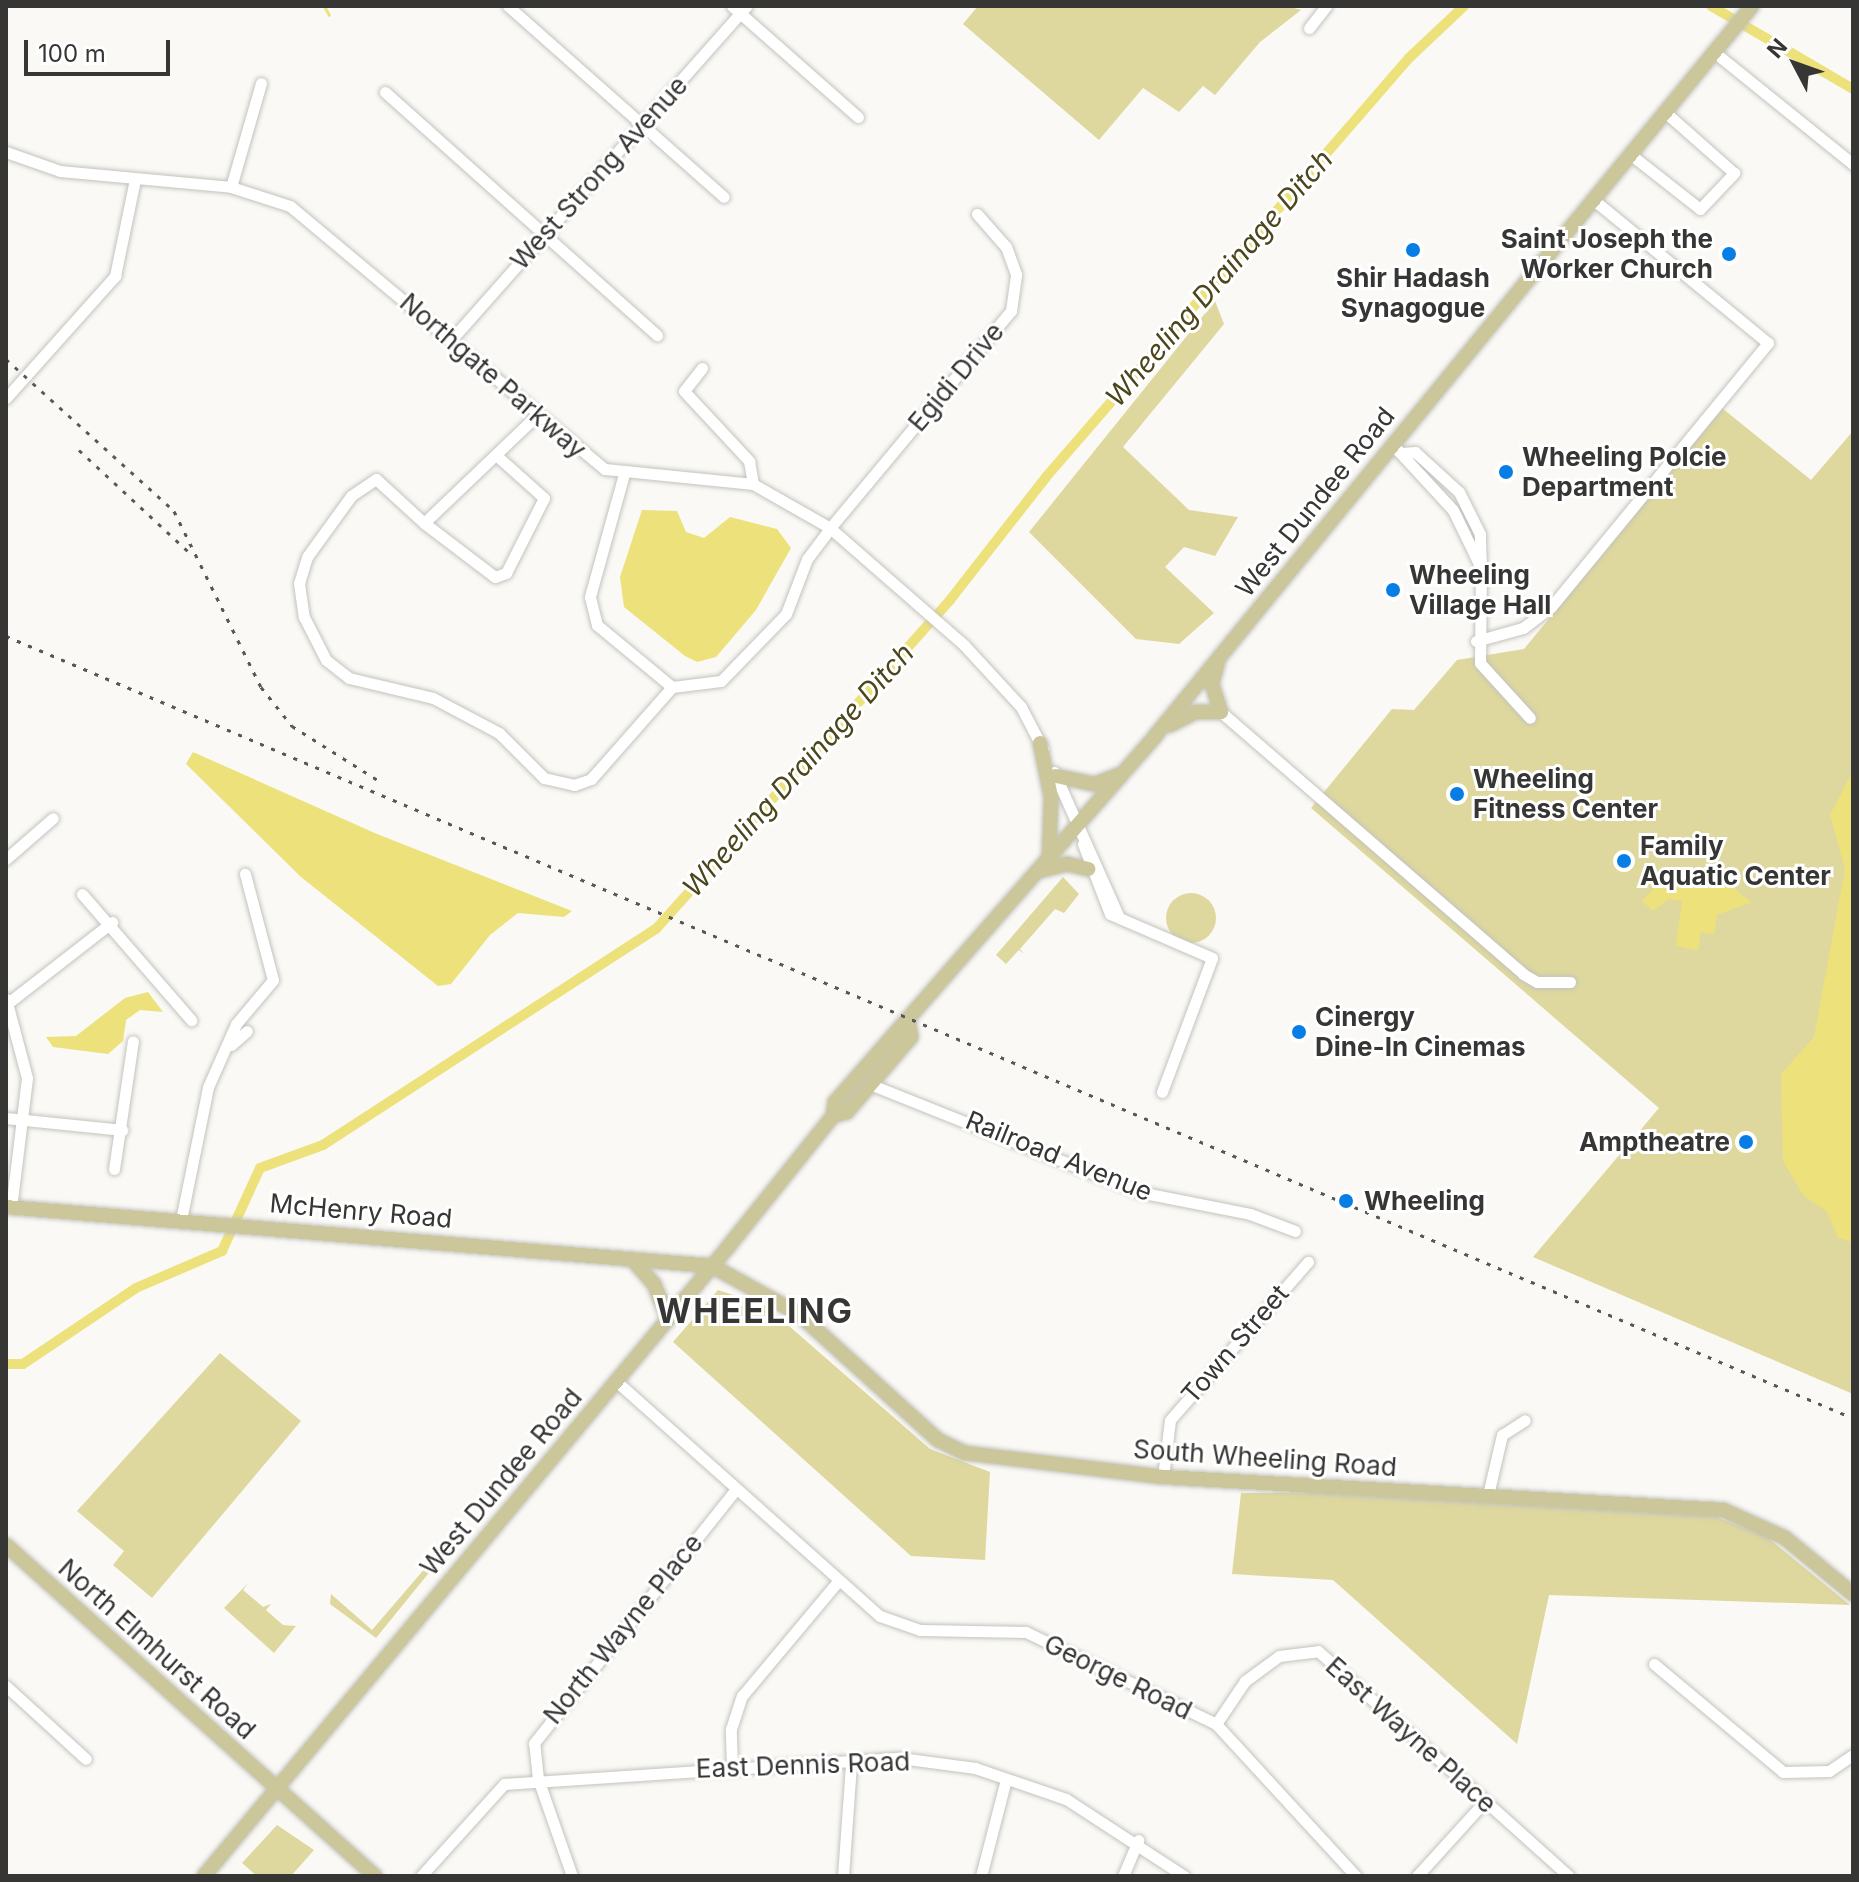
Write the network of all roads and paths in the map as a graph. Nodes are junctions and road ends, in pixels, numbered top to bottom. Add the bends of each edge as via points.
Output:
1 (508, 6) edge
2 (1326, 6) edge
3 (740, 9) edge
4 (1750, 9) edge
5 (1309, 28) dead end
6 (1714, 52) junction
7 (261, 83) dead end
8 (385, 92) dead end
9 (1665, 112) junction
10 (858, 117) dead end
11 (643, 126) junction
12 (6, 152) edge
13 (1630, 154) junction
14 (1851, 162) edge
15 (135, 179) junction
16 (231, 187) junction
17 (724, 197) dead end
18 (1593, 199) junction
19 (977, 214) dead end
20 (544, 235) junction
21 (657, 335) dead end
22 (451, 340) junction
23 (702, 368) dead end
24 (6, 398) edge
25 (537, 415) junction
26 (1397, 449) junction
27 (497, 456) junction
28 (624, 474) junction
29 (753, 484) junction
30 (424, 523) junction
31 (830, 528) junction
32 (1476, 641) junction
33 (1219, 657) junction
34 (672, 687) junction
35 (1221, 712) junction
36 (1530, 718) dead end
37 (1155, 736) junction
38 (1040, 743) junction
39 (1121, 774) junction
40 (1056, 776) junction
41 (53, 818) dead end
42 (1076, 829) junction
43 (1083, 844) junction
44 (6, 859) edge
45 (1044, 865) junction
46 (1088, 869) junction
47 (245, 874) dead end
48 (82, 894) dead end
49 (1119, 917) junction
50 (112, 922) junction
51 (1570, 982) dead end
52 (7, 1001) edge
53 (191, 1020) dead end
54 (909, 1024) junction
55 (247, 1031) dead end
56 (133, 1041) dead end
57 (230, 1045) junction
58 (872, 1085) junction
59 (1162, 1092) dead end
60 (833, 1116) junction
61 (6, 1118) edge
62 (22, 1121) junction
63 (122, 1130) junction
64 (114, 1169) dead end
65 (9, 1208) edge
66 (181, 1220) junction
67 (1295, 1231) dead end
68 (632, 1259) junction
69 (1308, 1262) dead end
70 (712, 1266) junction
71 (668, 1319) junction
72 (616, 1381) junction
73 (1525, 1420) dead end
74 (1163, 1477) junction
75 (736, 1489) junction
76 (1488, 1495) junction
77 (6, 1545) edge
78 (838, 1581) junction
79 (1853, 1594) edge
80 (1654, 1664) dead end
81 (6, 1686) edge
82 (1216, 1724) junction
83 (1853, 1755) edge
84 (86, 1759) dead end
85 (851, 1764) junction
86 (732, 1766) junction
87 (538, 1779) junction
88 (1006, 1779) junction
89 (276, 1788) junction
90 (1484, 1802) junction
91 (1138, 1840) junction
92 (204, 1876) edge
93 (375, 1876) edge
94 (421, 1876) edge
95 (572, 1876) edge
96 (843, 1876) edge
97 (981, 1876) edge
98 (1123, 1876) edge
99 (1184, 1876) edge
100 (1356, 1876) edge
101 (1417, 1876) edge
102 (1569, 1876) edge

1 - 11 street
2 - 5 street
3 - 10 street
3 - 11 street, West Strong Avenue
4 - 6 main road, West Dundee Road
6 - 9 main road, West Dundee Road
6 - 14 street
7 - 16 street
8 - 20 street
9 - 13 main road, West Dundee Road
9 - 13 street via 1734,173 1700,209
11 - 17 street
11 - 20 street, West Strong Avenue
12 - 15 street, Northgate Parkway via 60,171
13 - 18 main road, West Dundee Road
15 - 16 street, Northgate Parkway
15 - 24 street via 115,276
16 - 22 street, Northgate Parkway via 307,217
18 - 26 main road, West Dundee Road
18 - 32 street via 1768,343 1551,607 1523,628
19 - 31 street, Egidi Drive via 1006,247 1016,274 1011,311
20 - 21 street
20 - 22 street, West Strong Avenue
22 - 25 street, Northgate Parkway
23 - 29 street via 684,391 749,461
25 - 27 street
25 - 28 street, Northgate Parkway via 587,458
26 - 32 street via 1453,510 1481,568
26 - 33 main road, West Dundee Road
27 - 30 street
27 - 30 street via 544,498 506,573 485,571
28 - 29 street, Northgate Parkway
28 - 34 street via 590,597 597,625
29 - 31 street, Northgate Parkway
30 - 34 street via 376,479 319,532 299,583 304,617 326,660 349,678 433,698 499,733 544,778 574,785 591,779
31 - 34 street via 807,559 786,614 761,641 721,681
31 - 38 street, Northgate Parkway via 1012,695
32 - 36 street via 1491,681
33 - 35 main road via 1212,684
33 - 37 main road, West Dundee Road
35 - 37 main road via 1179,717
35 - 51 street via 1523,974 1537,982
37 - 39 main road, West Dundee Road
38 - 40 street, Northgate Parkway
38 - 45 main road via 1051,797
39 - 40 main road via 1095,784
39 - 42 main road, West Dundee Road
40 - 42 street, Northgate Parkway
41 - 44 street
42 - 43 street, Northgate Parkway
42 - 45 main road, West Dundee Road
43 - 46 street, Northgate Parkway
43 - 49 street, Northgate Parkway
45 - 46 main road
45 - 54 main road, West Dundee Road
46 - 49 street, Northgate Parkway via 1104,906
47 - 57 street via 275,972 236,1024
48 - 50 street
49 - 59 street, Northgate Parkway via 1212,958
50 - 52 street
50 - 53 street
52 - 62 street via 27,1078
54 - 58 main road, West Dundee Road via 911,1037
54 - 60 main road, West Dundee Road via 835,1102
55 - 57 street
56 - 63 street
57 - 66 street via 208,1087
58 - 60 main road, West Dundee Road via 847,1112
58 - 67 street, Railroad Avenue via 1139,1192 1250,1214
60 - 70 main road, West Dundee Road
61 - 62 street
62 - 63 street
62 - 65 street
63 - 64 street
65 - 66 main road, McHenry Road
66 - 68 main road, McHenry Road
68 - 70 main road, McHenry Road
68 - 71 main road via 654,1284
69 - 74 street, Town Street via 1170,1420
70 - 71 main road, West Dundee Road
70 - 74 main road, South Wheeling Road via 799,1314 938,1440 965,1453
71 - 72 main road, West Dundee Road
72 - 75 street, George Road
72 - 89 main road, West Dundee Road
73 - 76 street via 1502,1435
74 - 76 main road, South Wheeling Road
75 - 78 street, George Road
75 - 87 street, North Wayne Place via 551,1715 534,1743
76 - 79 main road, South Wheeling Road via 1723,1510 1785,1538
77 - 89 main road, North Elmhurst Road
78 - 82 street, George Road via 880,1616 920,1630 1026,1632
78 - 86 street via 742,1696 731,1729
80 - 83 street via 1783,1772 1829,1771
81 - 84 street
82 - 90 street, East Wayne Place via 1245,1681 1279,1656 1318,1651
82 - 100 street, George Road
85 - 86 street, East Dennis Road
85 - 88 street, East Dennis Road via 900,1758
85 - 96 street
86 - 87 street, East Dennis Road
87 - 94 street, East Dennis Road via 504,1784 479,1803
87 - 95 street, North Wayne Place
88 - 91 street, East Dennis Road via 1066,1799
88 - 97 street
89 - 92 main road, West Dundee Road
89 - 93 main road, North Elmhurst Road
90 - 101 street
90 - 102 street, East Wayne Place
91 - 98 street
91 - 99 street, East Dennis Road

